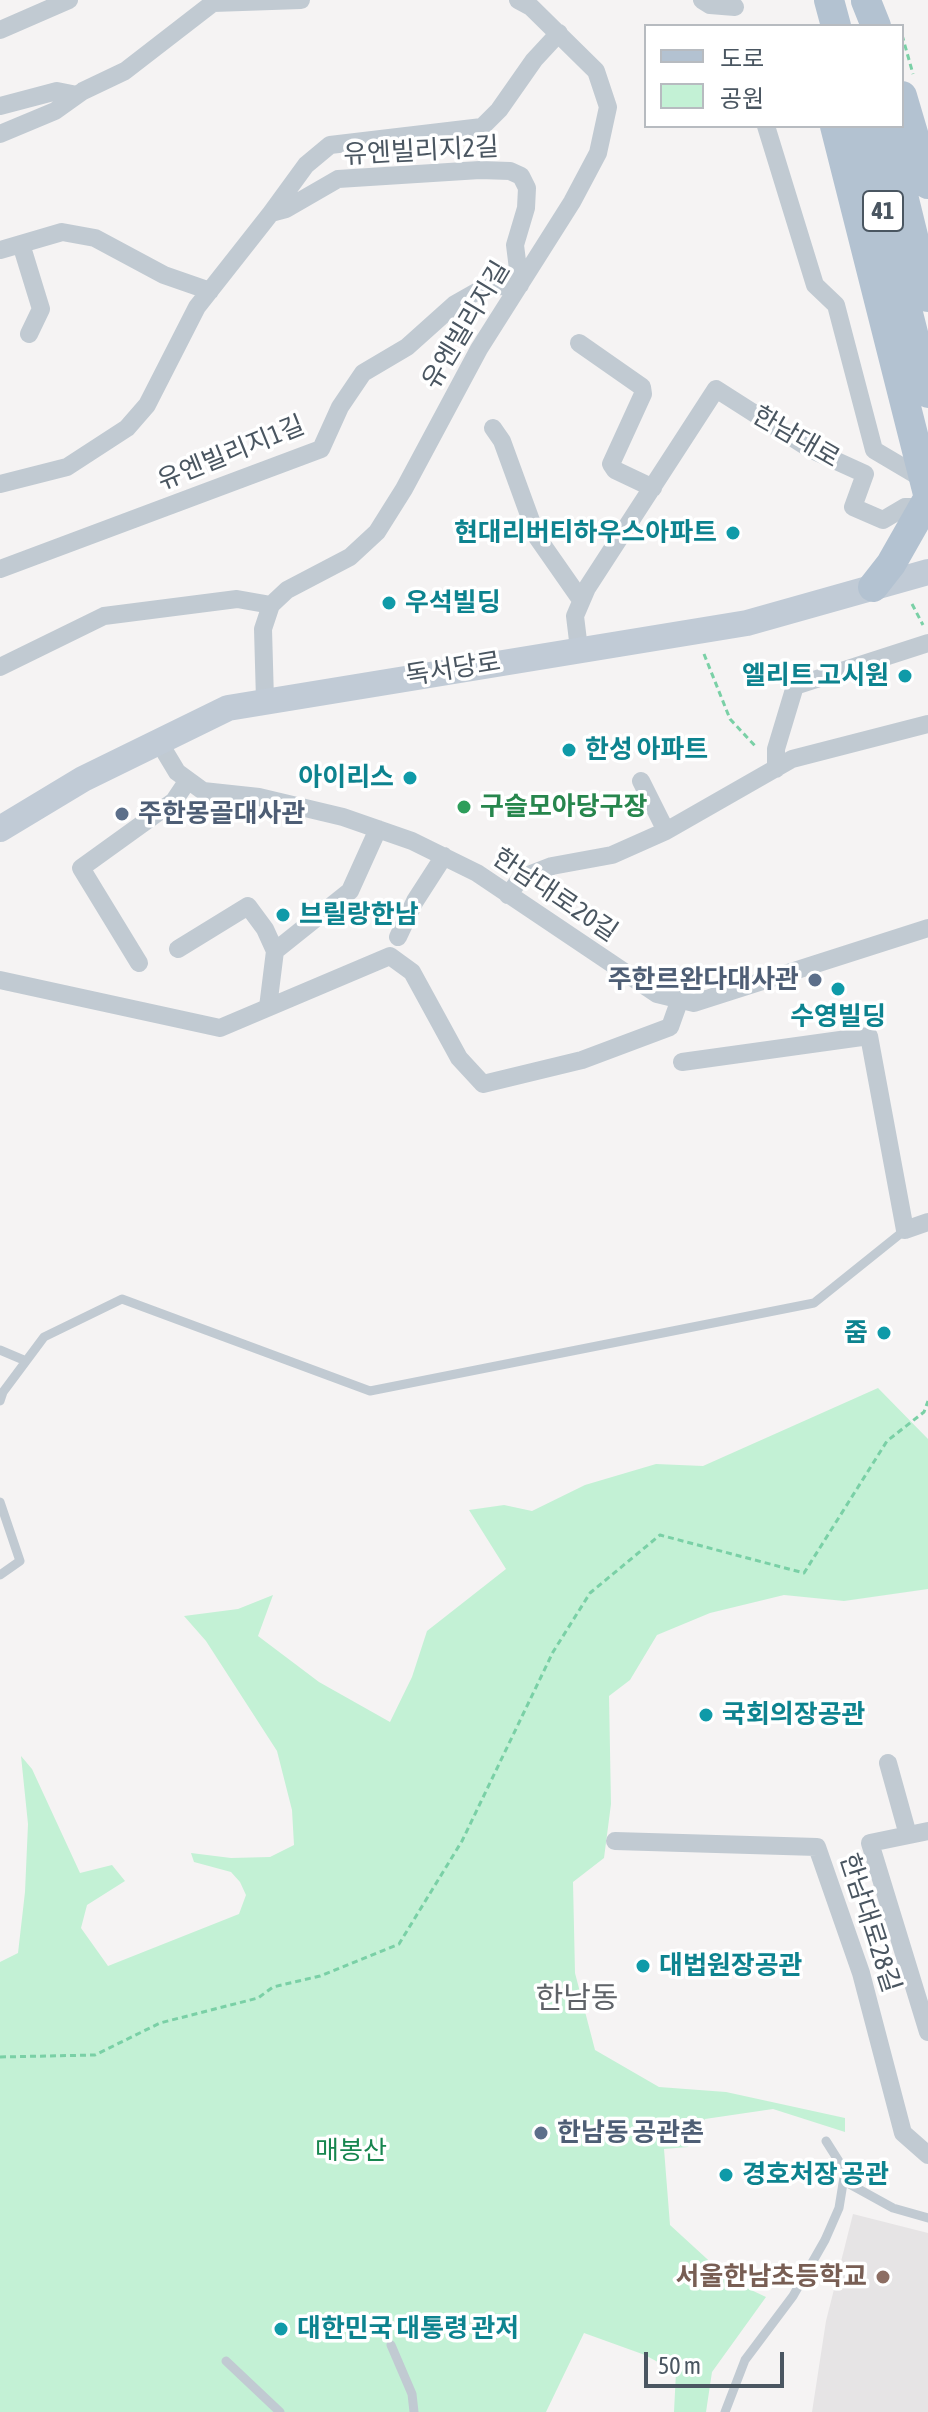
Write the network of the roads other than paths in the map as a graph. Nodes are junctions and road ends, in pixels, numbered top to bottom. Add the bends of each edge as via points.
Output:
1 (69, 0) edge
2 (301, 0) edge
3 (518, 0) edge
4 (702, 0) edge
5 (211, 2) edge
6 (736, 11) edge
7 (0, 30) edge
8 (559, 33) junction
9 (77, 95) junction
10 (904, 101) edge
11 (0, 106) edge
12 (767, 128) edge
13 (835, 128) edge
14 (862, 128) edge
15 (886, 128) edge
16 (0, 134) edge
17 (922, 149) edge
18 (928, 184) edge
19 (271, 213) junction
20 (21, 244) junction
21 (0, 250) edge
22 (520, 285) junction
23 (210, 291) junction
24 (920, 294) edge
25 (29, 334) dead end
26 (579, 343) dead end
27 (928, 393) edge
28 (493, 428) dead end
29 (0, 484) edge
30 (653, 488) junction
31 (926, 495) edge
32 (0, 569) edge
33 (928, 572) edge
34 (873, 587) junction
35 (581, 600) junction
36 (271, 605) junction
37 (928, 643) edge
38 (579, 649) junction
39 (0, 667) edge
40 (265, 700) junction
41 (928, 724) edge
42 (159, 742) junction
43 (776, 769) junction
44 (188, 780) junction
45 (641, 781) dead end
46 (0, 829) edge
47 (378, 829) junction
48 (666, 831) junction
49 (444, 856) junction
50 (508, 895) junction
51 (928, 928) edge
52 (398, 937) dead end
53 (178, 949) dead end
54 (275, 951) junction
55 (139, 963) dead end
56 (0, 980) edge
57 (680, 999) junction
58 (268, 1007) junction
59 (682, 1062) dead end
60 (928, 1222) edge
61 (905, 1230) junction
62 (0, 1350) edge
63 (26, 1361) junction
64 (0, 1401) edge
65 (0, 1502) edge
66 (0, 1575) edge
67 (888, 1763) dead end
68 (928, 1831) edge
69 (908, 1835) junction
70 (615, 1841) dead end
71 (928, 2032) edge
72 (826, 2141) dead end
73 (925, 2144) edge
74 (844, 2181) junction
75 (928, 2218) edge
76 (391, 2345) dead end
77 (226, 2361) dead end
78 (280, 2412) edge
79 (414, 2412) edge
80 (725, 2412) edge

1 - 7 street
2 - 5 street
3 - 8 street, 유엔빌리지길
4 - 6 street
5 - 9 street via 125,71
8 - 19 street via 482,127 330,145 306,165
8 - 22 street, 유엔빌리지길 via 596,71 608,107 598,153
9 - 11 street via 57,91
9 - 16 street via 55,111
10 - 17 main road
12 - 31 street via 815,285 836,305 874,450
13 - 31 main road
14 - 24 main road, 41
15 - 24 main road, 41
17 - 18 main road
19 - 22 street, 유엔빌리지2길 via 338,179 510,171 521,176 527,188 515,245
19 - 23 street, 유엔빌리지2길
20 - 21 street
20 - 23 street via 62,232 95,238 164,275
20 - 25 street via 41,309
22 - 32 street, 유엔빌리지1길 via 485,287 407,347 363,373 321,449
22 - 36 street, 유엔빌리지길 via 377,532 350,557 287,590
23 - 29 street, 유엔빌리지2길 via 147,405 127,428 67,467
24 - 27 main road, 41
26 - 30 street via 642,387 611,464
28 - 35 street via 537,537
30 - 31 street, 한남대로 via 716,389 810,449 865,474 853,507 883,520
30 - 35 street
31 - 34 main road via 891,564
33 - 34 main road, 독서당로
34 - 38 main road, 독서당로 via 747,623
35 - 38 street via 575,616
36 - 39 street via 237,599 104,616
36 - 40 street via 263,629
37 - 43 street via 795,686 776,749
38 - 40 main road, 독서당로
40 - 42 main road, 독서당로 via 228,708
41 - 43 street via 792,759
42 - 44 street
42 - 46 main road, 독서당로 via 83,779
43 - 48 street
44 - 47 street, 한남대로20길 via 203,791 259,797
44 - 55 street via 174,801 81,868
45 - 48 street
47 - 49 street, 한남대로20길
47 - 54 street via 350,891
48 - 50 street via 612,855 552,866 521,878
49 - 50 street, 한남대로20길
49 - 52 street
50 - 57 street, 한남대로20길 via 657,994
51 - 57 street, 한남대로20길 via 694,1003
53 - 54 street via 248,906
54 - 58 street
56 - 58 street via 220,1028
57 - 58 street via 670,1027 582,1060 483,1084 459,1058 412,972 390,956
59 - 61 street via 869,1036
60 - 61 street
61 - 63 lane via 814,1303 370,1391 122,1299 44,1337
62 - 63 lane
63 - 64 lane
65 - 66 lane via 20,1561
67 - 69 street
68 - 69 street
69 - 71 street via 870,1843
70 - 73 street, 한남대로28길 via 817,1847 861,1973 903,2133
72 - 74 lane via 838,2155
74 - 75 lane via 893,2208
74 - 80 lane via 825,2240 793,2296 745,2360
76 - 79 lane
77 - 78 lane

